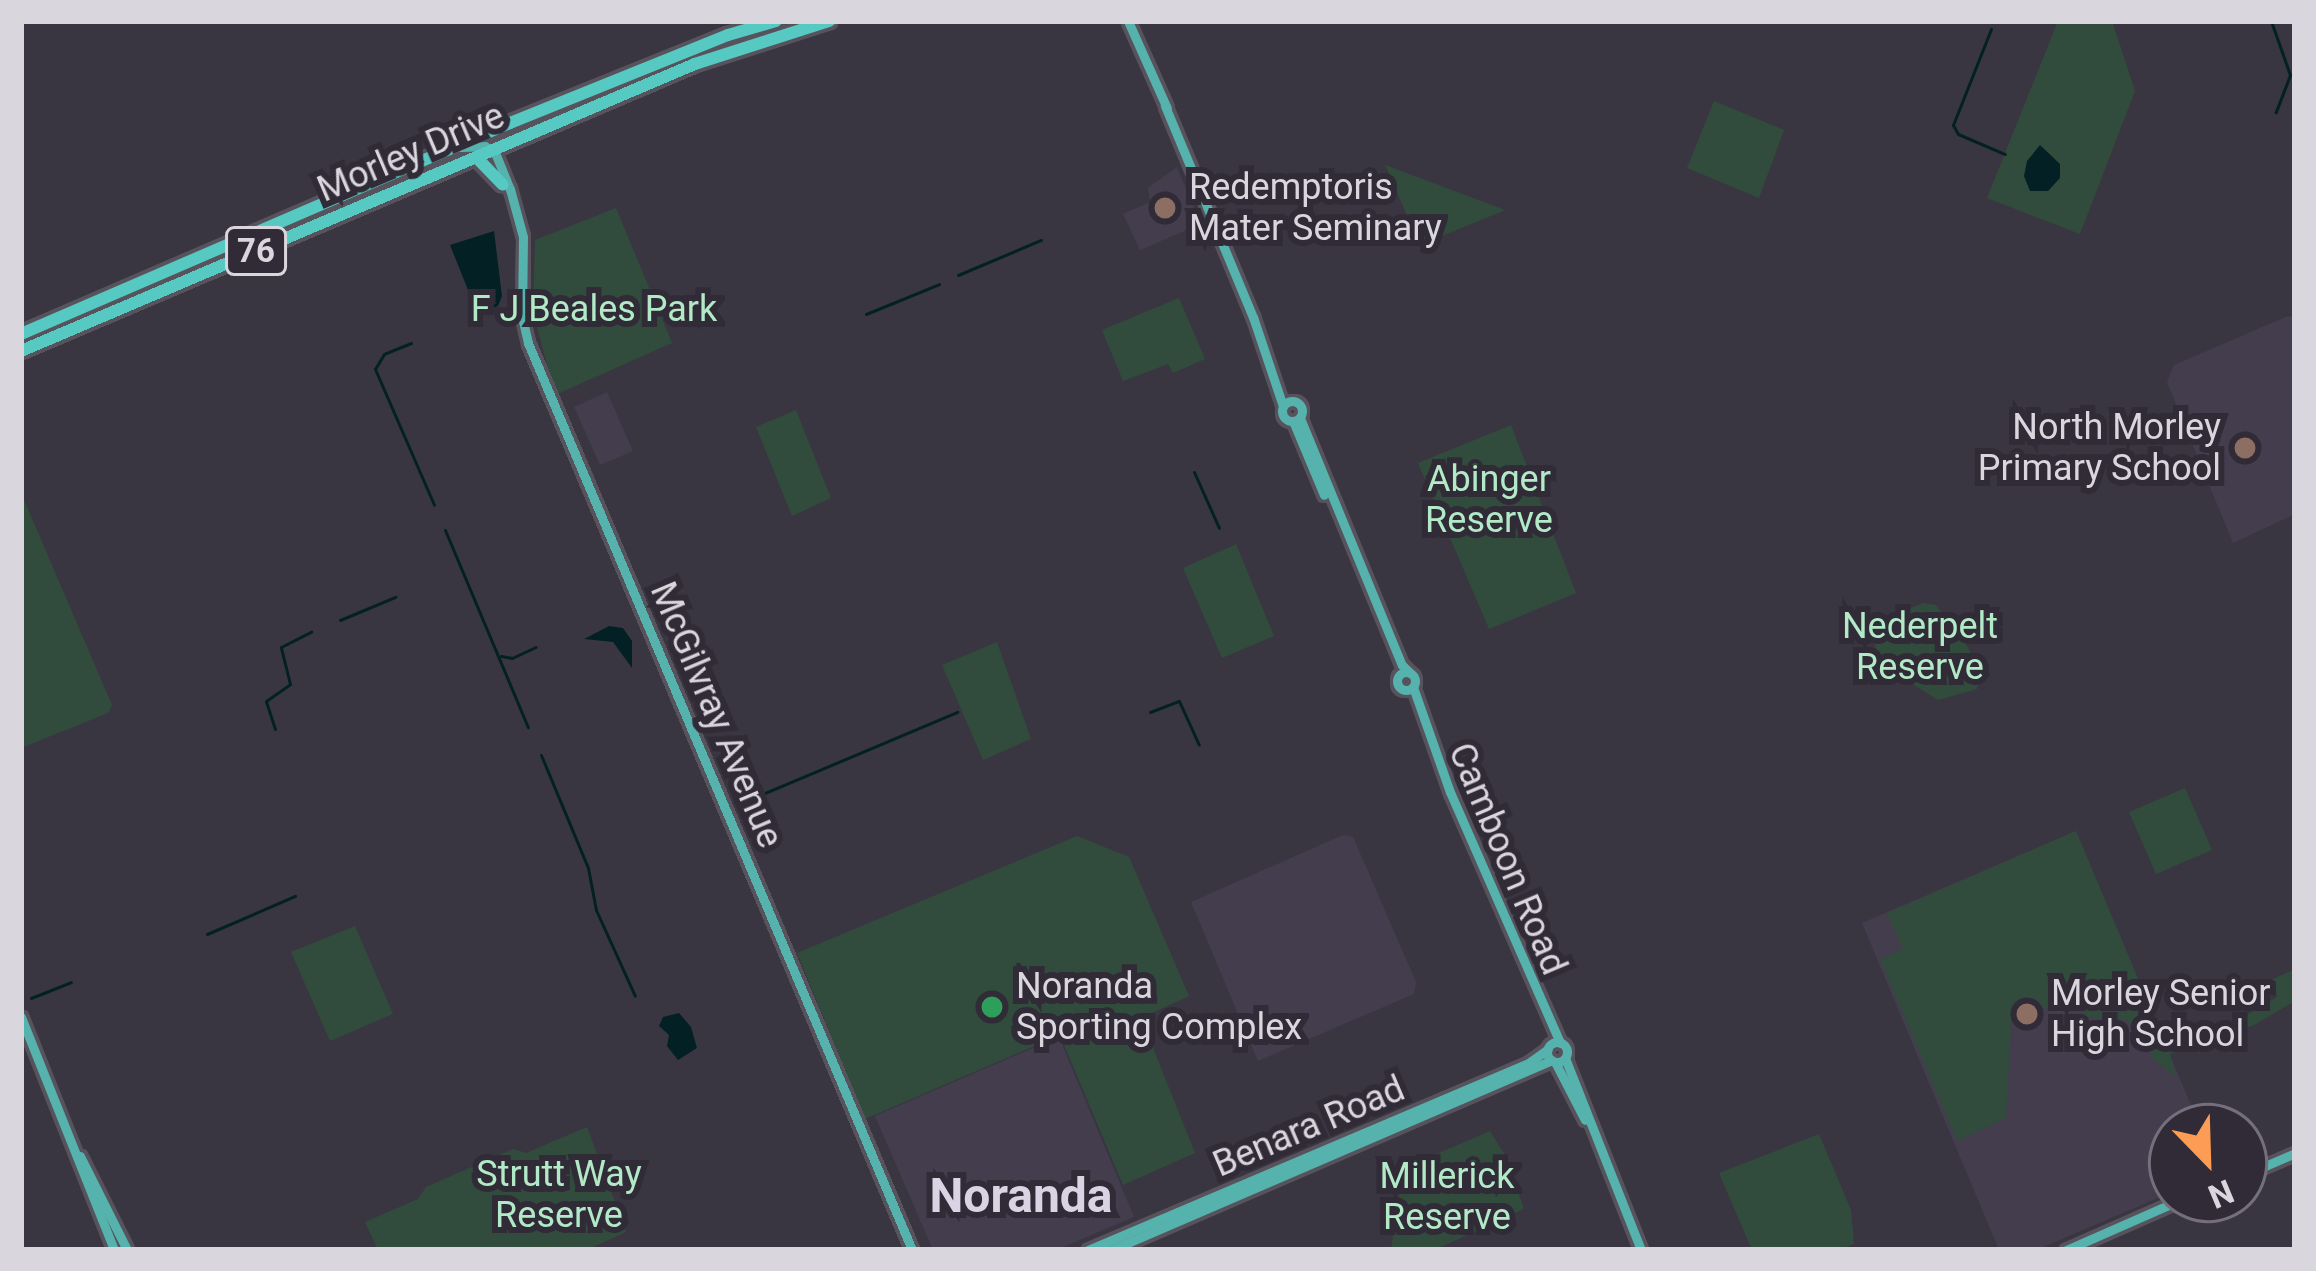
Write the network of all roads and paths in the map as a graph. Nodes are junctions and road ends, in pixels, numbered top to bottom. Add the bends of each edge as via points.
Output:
1 (776, 21) edge
2 (829, 21) edge
3 (1128, 21) edge
4 (739, 32) junction
5 (758, 41) junction
6 (496, 130) junction
7 (456, 147) junction
8 (491, 151) junction
9 (476, 158) junction
10 (506, 191) junction
11 (21, 334) edge
12 (21, 351) edge
13 (1274, 371) junction
14 (1296, 401) junction
15 (1283, 406) junction
16 (1296, 419) junction
17 (1410, 673) junction
18 (1397, 677) junction
19 (1408, 688) junction
20 (21, 1017) edge
21 (1555, 1053) junction
22 (80, 1156) junction
23 (2148, 1214) edge
24 (911, 1249) edge
25 (114, 1250) edge
26 (127, 1250) edge
27 (1088, 1250) edge
28 (1112, 1250) edge
29 (1641, 1250) edge
30 (2066, 1250) edge

1 - 4 highway, Morley Drive / 76
2 - 5 highway, Morley Drive / 76
3 - 13 main road
4 - 5 highway
4 - 6 highway, Morley Drive / 76
5 - 8 highway, Morley Drive / 76
6 - 7 highway, Morley Drive / 76
6 - 8 main road
7 - 8 main road
7 - 11 highway, Morley Drive / 76
8 - 9 highway, Morley Drive / 76
8 - 10 main road, McGilvray Avenue
9 - 10 highway
9 - 12 highway, Morley Drive / 76
10 - 24 main road, McGilvray Avenue via 523,237 528,343
13 - 14 main road
13 - 15 main road
14 - 15 main road
14 - 16 main road
15 - 16 main road via 1286,420
16 - 17 main road
16 - 18 main road
17 - 18 main road
17 - 19 main road
18 - 19 main road
19 - 21 main road, Camboon Road
20 - 22 main road
21 - 27 main road, Benara Road
21 - 28 main road, Benara Road
21 - 29 main road, Camboon Road
22 - 25 main road
22 - 26 main road
23 - 30 main road

